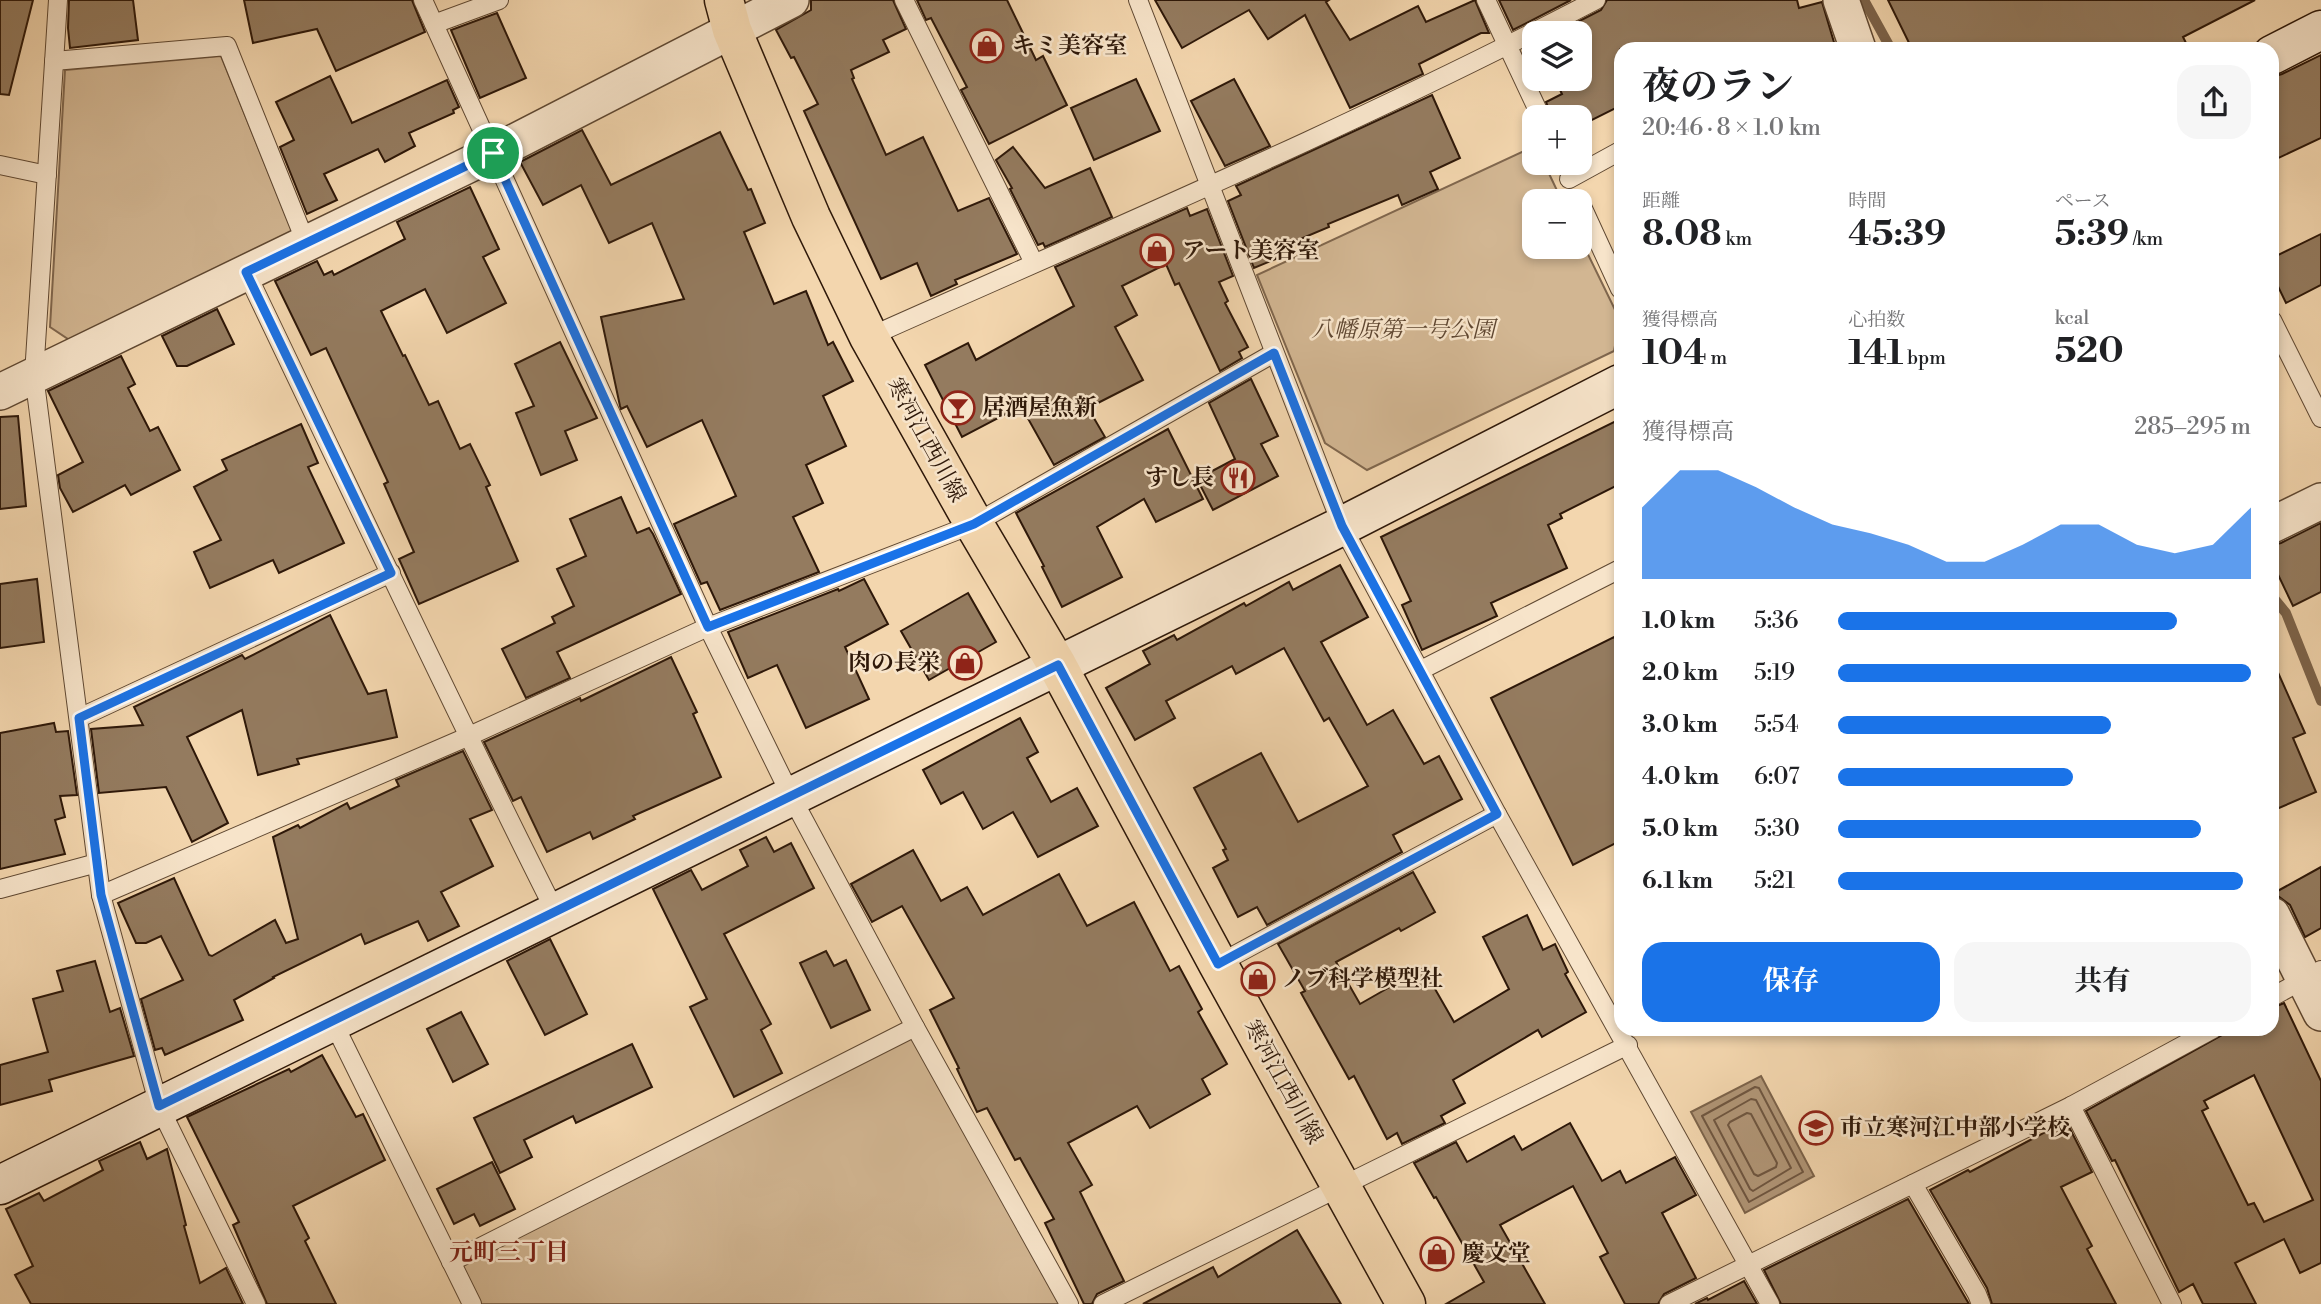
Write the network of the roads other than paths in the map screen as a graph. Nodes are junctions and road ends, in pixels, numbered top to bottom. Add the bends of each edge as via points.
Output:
1 (58, 0) edge
2 (423, 0) edge
3 (499, 0) edge
4 (791, 0) edge
5 (904, 0) edge
6 (1138, 0) edge
7 (1486, 0) edge
8 (1596, 0) edge
9 (1841, 0) edge
10 (726, 7) edge
11 (434, 24) junction
12 (2321, 30) edge
13 (1856, 42) edge
14 (1508, 46) junction
15 (2279, 51) edge
16 (54, 61) junction
17 (1535, 105) edge
18 (493, 153) junction
19 (1614, 153) edge
20 (1592, 161) edge
21 (0, 165) edge
22 (47, 175) junction
23 (1210, 186) junction
24 (1592, 228) edge
25 (306, 243) junction
26 (1034, 263) junction
27 (246, 272) junction
28 (1614, 276) edge
29 (2279, 334) edge
30 (869, 337) junction
31 (1274, 353) junction
32 (34, 375) junction
33 (1614, 387) edge
34 (0, 392) edge
35 (2321, 418) edge
36 (2321, 502) edge
37 (2279, 522) edge
38 (974, 524) junction
39 (1342, 526) junction
40 (1614, 572) edge
41 (391, 573) junction
42 (708, 627) junction
43 (1058, 665) junction
44 (1422, 670) junction
45 (79, 718) junction
46 (467, 737) junction
47 (791, 796) junction
48 (1497, 814) junction
49 (97, 863) junction
50 (0, 889) edge
51 (101, 895) junction
52 (556, 913) junction
53 (2279, 925) edge
54 (1218, 964) junction
55 (2313, 975) edge
56 (2279, 993) edge
57 (2321, 1013) edge
58 (1614, 1020) edge
59 (333, 1022) junction
60 (915, 1027) junction
61 (1623, 1036) edge
62 (2200, 1036) edge
63 (1628, 1045) junction
64 (159, 1106) junction
65 (2071, 1106) junction
66 (1913, 1184) junction
67 (0, 1185) edge
68 (1341, 1188) junction
69 (451, 1262) junction
70 (1748, 1265) junction
71 (256, 1304) edge
72 (472, 1304) edge
73 (1069, 1304) edge
74 (1103, 1304) edge
75 (1406, 1304) edge
76 (1669, 1304) edge
77 (1770, 1304) edge
78 (1980, 1304) edge
79 (2172, 1304) edge

1 - 16 lane
2 - 11 lane
3 - 11 lane
4 - 10 street
5 - 26 lane
6 - 23 lane
7 - 14 lane
8 - 14 lane
9 - 13 street
10 - 18 street
10 - 30 main road, 寒河江西川線 via 811,217
11 - 18 lane
12 - 15 street
14 - 17 lane
14 - 23 lane
16 - 22 lane
16 - 25 lane via 227,46
18 - 25 street
18 - 42 lane
19 - 20 lane
21 - 22 lane
22 - 32 lane
23 - 26 lane
23 - 31 lane
24 - 28 lane
25 - 27 street
26 - 30 lane
27 - 32 street
27 - 41 lane
29 - 35 lane
30 - 38 main road, 寒河江西川線
31 - 38 lane
31 - 39 lane
32 - 34 street
32 - 45 lane
33 - 39 street
36 - 37 street
38 - 42 lane
38 - 43 main road, 寒河江西川線
39 - 43 street
39 - 44 lane
40 - 44 lane
41 - 45 lane
41 - 46 lane
42 - 46 lane
42 - 47 lane
43 - 47 street
43 - 54 main road, 寒河江西川線
44 - 48 lane
45 - 49 lane
46 - 51 lane
46 - 52 lane
47 - 52 street
47 - 60 lane
48 - 54 lane
48 - 58 lane
49 - 50 lane
49 - 51 lane
51 - 64 lane
52 - 59 street
53 - 55 street
54 - 68 main road, 寒河江西川線
55 - 56 lane
55 - 57 street
59 - 64 street
59 - 69 lane
60 - 69 lane
60 - 73 lane
61 - 63 lane
62 - 65 lane
63 - 68 lane
63 - 70 lane
64 - 67 street
64 - 71 lane
65 - 66 lane
65 - 79 lane
66 - 70 lane
66 - 78 lane
68 - 74 lane
68 - 75 main road, 寒河江西川線
69 - 72 lane
70 - 76 lane
70 - 77 lane

